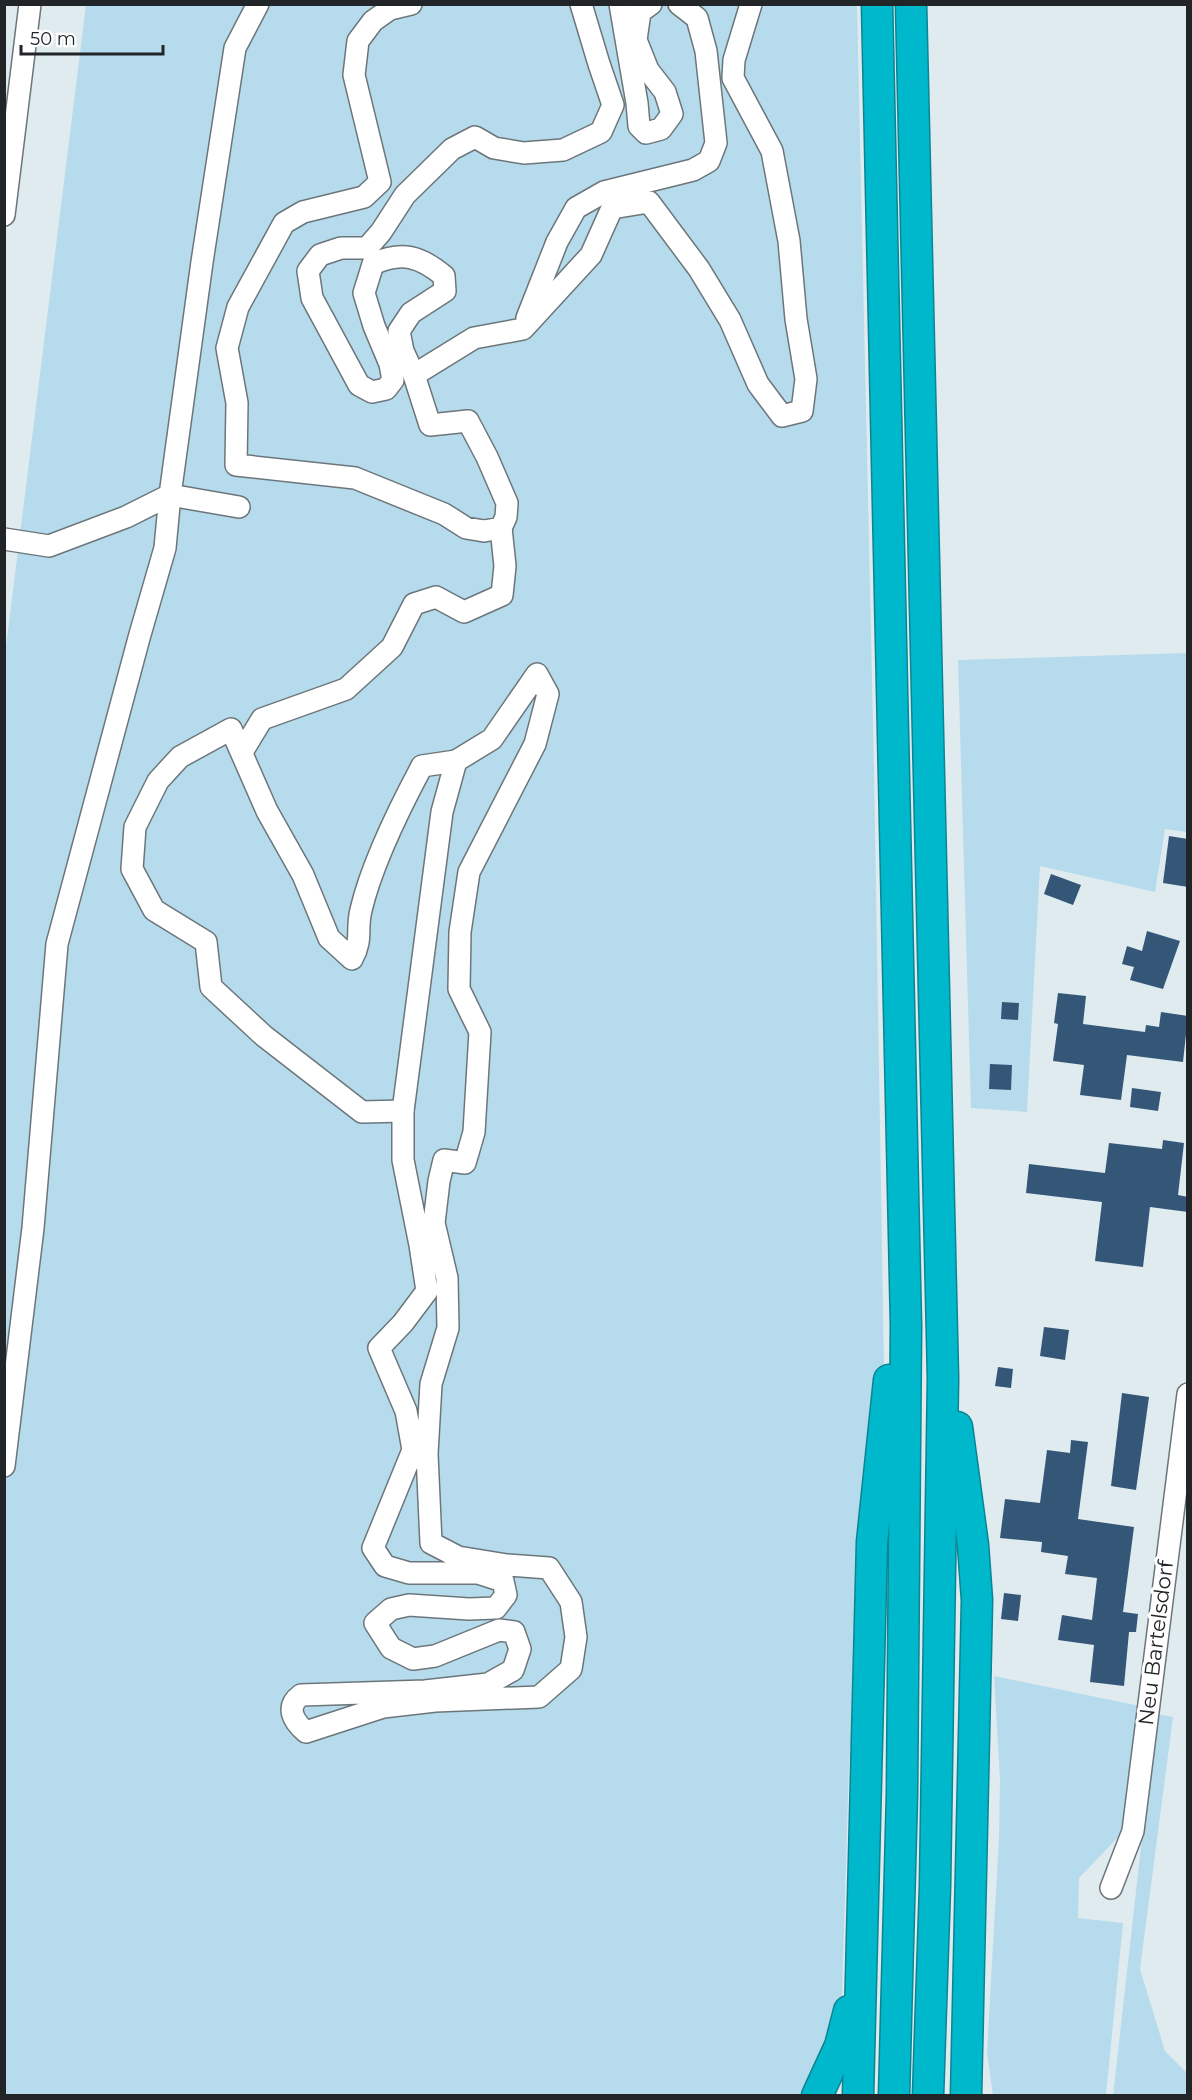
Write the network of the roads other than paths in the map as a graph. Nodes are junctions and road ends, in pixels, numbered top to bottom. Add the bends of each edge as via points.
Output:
1 (30, 4) edge
2 (258, 4) edge
3 (411, 4) edge
4 (581, 4) edge
5 (620, 4) edge
6 (651, 4) edge
7 (679, 4) edge
8 (751, 4) edge
9 (877, 4) edge
10 (911, 4) edge
11 (4, 215) edge
12 (523, 329) junction
13 (414, 375) junction
14 (170, 495) junction
15 (239, 507) dead end
16 (501, 528) junction
17 (4, 539) edge
18 (242, 752) junction
19 (456, 761) junction
20 (403, 1111) junction
21 (906, 1326) junction
22 (942, 1378) junction
23 (1188, 1394) edge
24 (4, 1466) edge
25 (1111, 1888) dead end
26 (861, 1987) junction
27 (969, 2006) junction
28 (817, 2096) edge
29 (858, 2096) edge
30 (894, 2096) edge
31 (928, 2096) edge
32 (966, 2096) edge
33 (985, 2096) edge

1 - 11 street
2 - 14 street via 235,48
3 - 16 street via 390,9 373,21 358,40 354,75 380,182 364,197 303,212 284,223 238,307 227,348 237,403 236,465 355,478 444,514 466,528
4 - 13 street via 613,105 601,132 563,150 524,153 494,148 476,137 452,149 405,195 366,248 341,248 321,255 308,271 312,298 359,385 372,392 386,389 393,380 364,293 373,264 405,256 428,263 444,276 445,291 411,313 399,331
5 - 6 street via 639,126 646,133 661,129 672,114 665,92 648,70 636,40 640,12
7 - 12 street via 696,18 706,51 716,143 709,161 693,170 604,192 576,208 557,242
8 - 12 street via 734,60 733,78 772,151 789,241 806,379 802,411 782,416 758,384 730,320 699,269 649,202 612,208 591,255
9 - 21 highway
10 - 22 highway
12 - 13 street via 474,338
13 - 16 street via 430,425 468,421 507,503
14 - 15 street
14 - 17 street via 126,517 49,546
14 - 24 street via 165,548 57,944 33,1228
16 - 18 street via 505,566 502,595 464,612 436,597 414,604 392,647 346,689 262,719
18 - 19 street via 267,811 303,875 329,938 352,959 359,946 360,911 398,810 422,766
18 - 20 street via 231,729 180,757 158,781 135,827 132,869 154,910 206,942 211,987 264,1036 362,1112
19 - 20 street via 442,812
19 - 20 street via 492,739 537,674 548,694 535,744 469,872 460,933 459,989 480,1032 474,1132 465,1163 444,1160 434,1223 447,1278 448,1328 431,1384 427,1454 431,1543 458,1557 549,1568 571,1602 576,1637 571,1670 538,1697 382,1707 306,1732 295,1723 291,1709 294,1700 302,1695 425,1691 488,1684 513,1670 520,1649 514,1632 499,1630 435,1656 413,1659 391,1648 375,1623 391,1609 409,1605 496,1608 506,1595 502,1581 478,1573 409,1573 385,1566 373,1548 413,1450 406,1411 379,1348 427,1291 403,1160
21 - 26 highway via 890,1369 872,1542
21 - 30 highway via 902,1793
22 - 27 highway via 958,1431 977,1600
22 - 31 highway
23 - 25 street, Neu Bartelsdorf via 1133,1831
26 - 28 highway
26 - 29 highway
27 - 32 highway
27 - 33 highway

